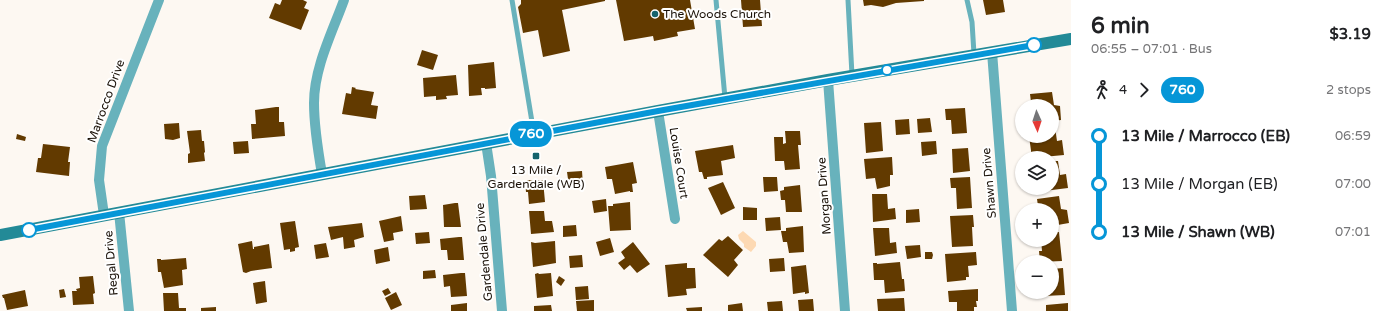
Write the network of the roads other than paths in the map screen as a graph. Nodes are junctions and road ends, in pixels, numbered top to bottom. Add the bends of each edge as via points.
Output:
1 (159, 0) edge
2 (344, 0) edge
3 (512, 0) edge
4 (716, 0) edge
5 (848, 0) edge
6 (968, 0) edge
7 (1071, 39) edge
8 (992, 52) junction
9 (974, 55) junction
10 (852, 76) junction
11 (828, 80) junction
12 (725, 98) junction
13 (658, 111) junction
14 (534, 134) junction
15 (486, 143) junction
16 (322, 174) junction
17 (119, 212) junction
18 (104, 215) junction
19 (675, 219) dead end
20 (0, 235) edge
21 (129, 311) edge
22 (502, 311) edge
23 (845, 311) edge
24 (1012, 311) edge

1 - 18 street, Marrocco Drive via 102,146 98,180
2 - 16 street via 316,85 314,103
3 - 14 lane
4 - 12 lane
5 - 10 lane
6 - 9 lane
7 - 8 main road
8 - 9 main road
8 - 24 street, Shawn Drive
9 - 10 main road
10 - 11 main road
11 - 12 main road
11 - 23 street, Morgan Drive
12 - 13 main road
13 - 14 main road
13 - 19 street, Louise Court
14 - 15 main road
15 - 16 main road
15 - 22 street, Gardendale Drive
16 - 17 main road
17 - 18 main road
17 - 21 street, Regal Drive
18 - 20 main road

